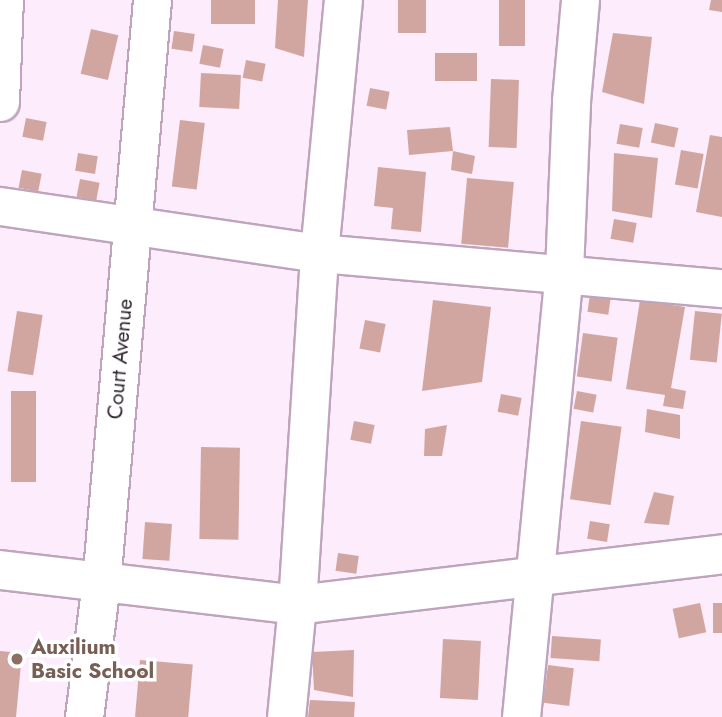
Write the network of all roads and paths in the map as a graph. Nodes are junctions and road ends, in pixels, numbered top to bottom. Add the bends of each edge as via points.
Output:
1 (4, 0) edge
2 (152, 0) edge
3 (343, 0) edge
4 (580, 0) edge
5 (0, 102) edge
6 (0, 206) edge
7 (132, 228) junction
8 (319, 253) junction
9 (564, 271) junction
10 (722, 288) edge
11 (722, 554) edge
12 (0, 570) edge
13 (537, 577) junction
14 (101, 583) junction
15 (298, 604) junction
16 (84, 717) edge
17 (286, 717) edge
18 (521, 717) edge

1 - 5 street
2 - 7 street, Court Avenue
3 - 8 street
4 - 9 street via 570,101
6 - 7 street
7 - 8 street
7 - 14 street, Court Avenue
8 - 9 street
8 - 15 street
9 - 10 street
9 - 13 street
11 - 13 main road
12 - 14 main road
13 - 15 main road
13 - 18 street
14 - 15 main road
14 - 16 street, Court Avenue
15 - 17 street

